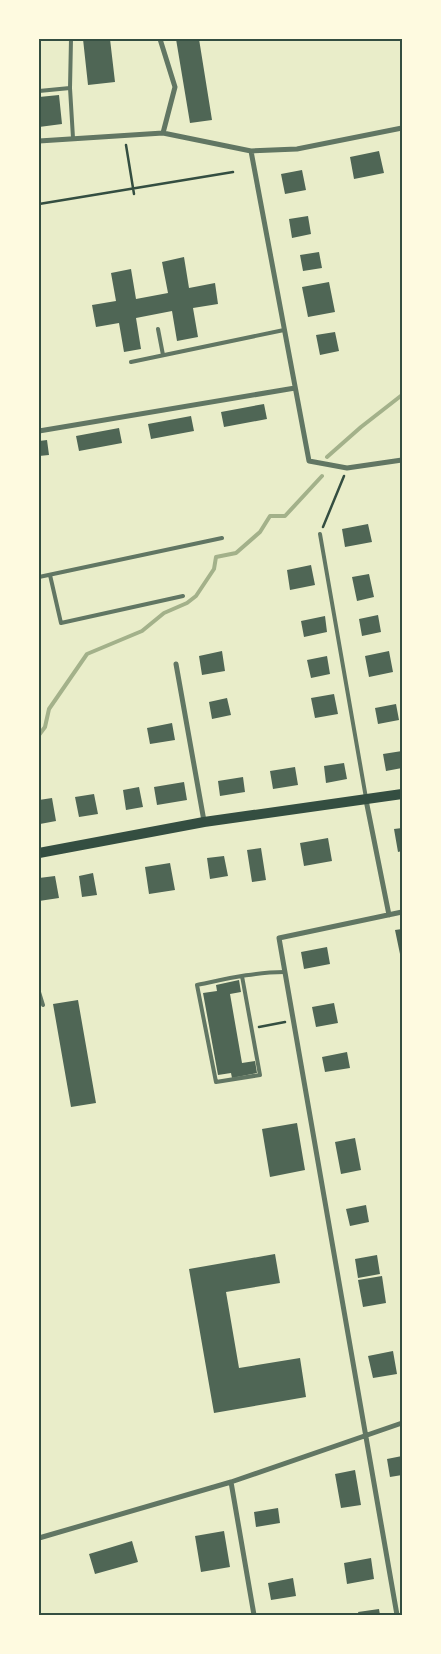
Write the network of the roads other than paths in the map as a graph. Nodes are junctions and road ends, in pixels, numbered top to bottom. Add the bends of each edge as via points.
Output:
1 (71, 39) edge
2 (160, 39) edge
3 (70, 88) junction
4 (39, 91) edge
5 (402, 128) edge
6 (164, 132) junction
7 (73, 138) junction
8 (39, 141) edge
9 (251, 150) junction
10 (158, 329) dead end
11 (284, 330) junction
12 (163, 355) junction
13 (131, 362) dead end
14 (295, 388) junction
15 (39, 431) edge
16 (402, 460) edge
17 (320, 534) road end
18 (222, 538) dead end
19 (50, 575) junction
20 (39, 577) edge
21 (183, 596) dead end
22 (176, 664) dead end
23 (402, 794) edge
24 (366, 800) junction
25 (204, 822) junction
26 (39, 853) edge
27 (402, 912) edge
28 (389, 915) junction
29 (284, 972) junction
30 (242, 976) junction
31 (39, 992) edge
32 (43, 1005) dead end
33 (402, 1422) edge
34 (365, 1434) junction
35 (231, 1482) junction
36 (39, 1538) edge
37 (254, 1615) edge
38 (397, 1615) edge

1 - 3 lane
2 - 6 street via 174,87
3 - 4 lane
3 - 7 lane
5 - 9 street via 297,149
6 - 7 street
6 - 9 street
7 - 8 street
9 - 11 street
10 - 12 lane
11 - 12 lane
11 - 14 street
12 - 13 lane
14 - 15 street
14 - 16 street via 309,460 347,468
17 - 24 lane
18 - 19 lane
19 - 20 lane
19 - 21 lane via 61,623
22 - 25 street
23 - 24 main road
24 - 25 main road
24 - 28 street
25 - 26 main road
27 - 28 street
28 - 29 street via 278,938
29 - 30 lane
29 - 34 street
30 - 30 lane via 197,985 216,1082 260,1075
31 - 32 lane
33 - 34 street
34 - 35 street
34 - 38 street
35 - 36 street
35 - 37 street

